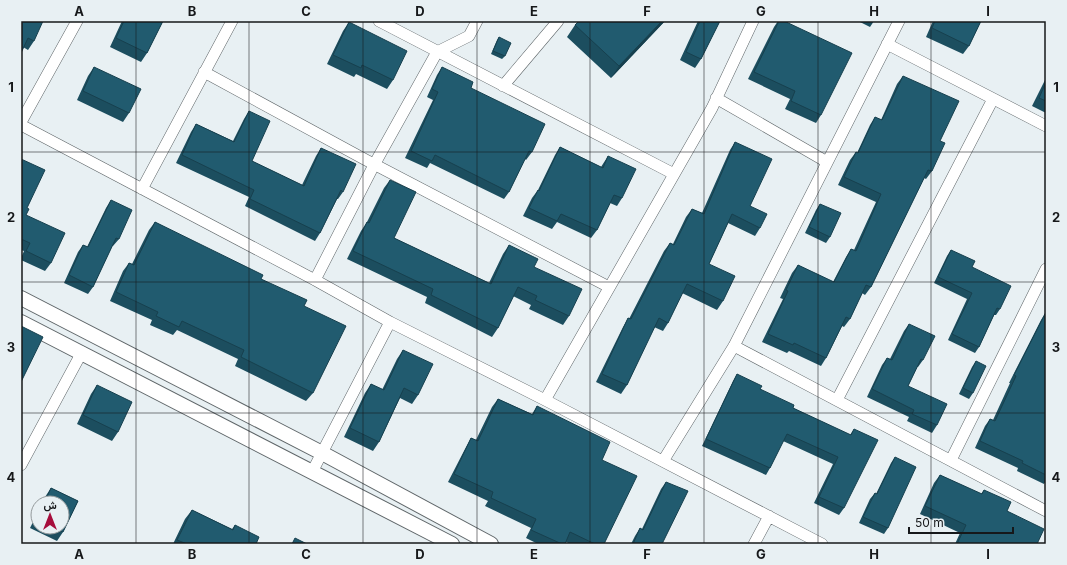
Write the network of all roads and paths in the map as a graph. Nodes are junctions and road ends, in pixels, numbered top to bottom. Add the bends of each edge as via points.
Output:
1 (77, 21) edge
2 (232, 21) edge
3 (379, 21) edge
4 (477, 21) edge
5 (558, 21) edge
6 (753, 21) edge
7 (899, 21) edge
8 (887, 44) junction
9 (437, 52) junction
10 (204, 72) junction
11 (503, 86) junction
12 (716, 98) junction
13 (993, 99) junction
14 (21, 124) edge
15 (1046, 126) edge
16 (826, 162) junction
17 (374, 164) junction
18 (674, 174) junction
19 (142, 189) junction
20 (1046, 269) edge
21 (315, 280) junction
22 (609, 287) junction
23 (21, 298) edge
24 (21, 322) edge
25 (390, 322) junction
26 (734, 346) junction
27 (82, 352) junction
28 (545, 400) junction
29 (837, 400) junction
30 (322, 453) junction
31 (951, 460) junction
32 (663, 461) junction
33 (21, 465) edge
34 (312, 472) junction
35 (1046, 511) edge
36 (769, 516) junction
37 (452, 544) edge
38 (491, 544) edge
39 (754, 544) edge
40 (822, 544) edge

1 - 14 street
2 - 10 street
3 - 9 street
4 - 9 street via 469,36
5 - 11 street
6 - 12 street
7 - 8 street
8 - 13 street
8 - 16 street
9 - 11 street
9 - 17 street
10 - 17 street
10 - 19 street
11 - 18 street
12 - 16 street
12 - 18 street
13 - 15 street
13 - 29 street
14 - 19 street
16 - 26 street
17 - 21 street
17 - 22 street
18 - 22 street
19 - 21 street
20 - 31 street
21 - 25 street
22 - 28 street
23 - 30 street
24 - 27 street
25 - 28 street
25 - 30 street
26 - 29 street
26 - 32 street
27 - 33 street
27 - 34 street
28 - 32 street
29 - 31 street
30 - 34 street
30 - 38 street
31 - 35 street
32 - 36 street
34 - 37 street
36 - 39 street
36 - 40 street

